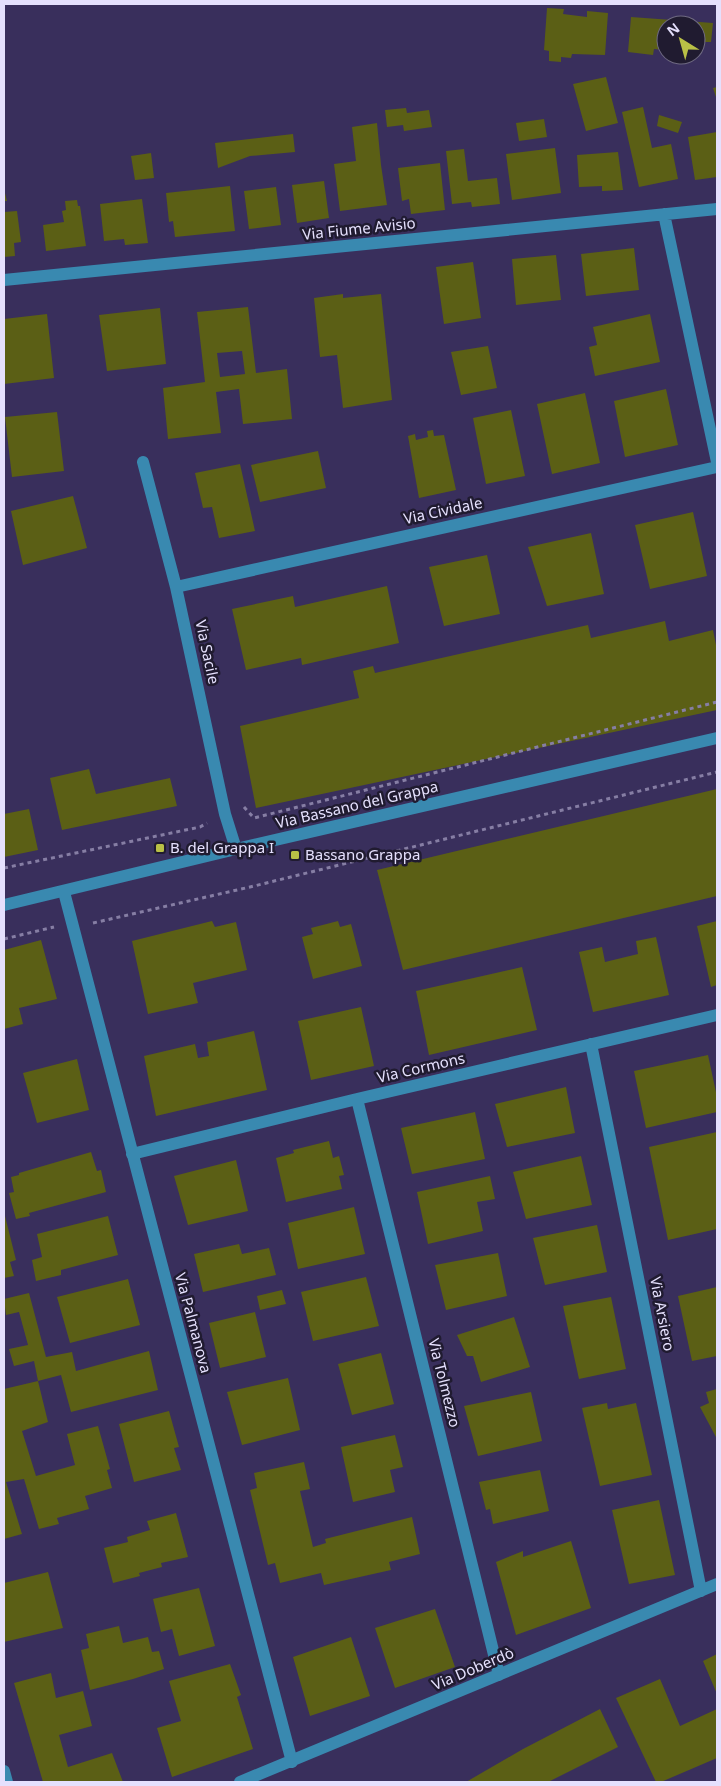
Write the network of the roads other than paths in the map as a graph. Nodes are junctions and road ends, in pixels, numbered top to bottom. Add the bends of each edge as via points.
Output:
1 (717, 209) edge
2 (664, 214) junction
3 (4, 280) edge
4 (143, 462) dead end
5 (717, 462) edge
6 (717, 467) edge
7 (176, 587) junction
8 (717, 738) edge
9 (236, 849) junction
10 (64, 892) junction
11 (4, 905) edge
12 (717, 1015) edge
13 (592, 1044) junction
14 (357, 1099) junction
15 (132, 1154) junction
16 (717, 1584) edge
17 (701, 1591) junction
18 (499, 1675) junction
19 (292, 1762) junction
20 (4, 1771) edge
21 (7, 1782) edge
22 (240, 1782) edge

1 - 2 street, Via Fiume Avisio
2 - 3 street, Via Fiume Avisio
2 - 5 street
4 - 7 street, Via Sacile
6 - 7 street, Via Cividale
7 - 9 street, Via Sacile via 225,814
8 - 9 street, Via Bassano del Grappa
9 - 10 street, Via Bassano del Grappa
10 - 11 street, Via Bassano del Grappa
10 - 15 street, Via Palmanova
12 - 13 street, Via Cormons
13 - 14 street, Via Cormons
13 - 17 street, Via Arsiero
14 - 15 street, Via Cormons
14 - 18 street, Via Tolmezzo
15 - 19 street, Via Palmanova
16 - 17 street, Via Doberdò
17 - 18 street, Via Doberdò
18 - 19 street, Via Doberdò
19 - 22 street, Via Doberdò
20 - 21 street

